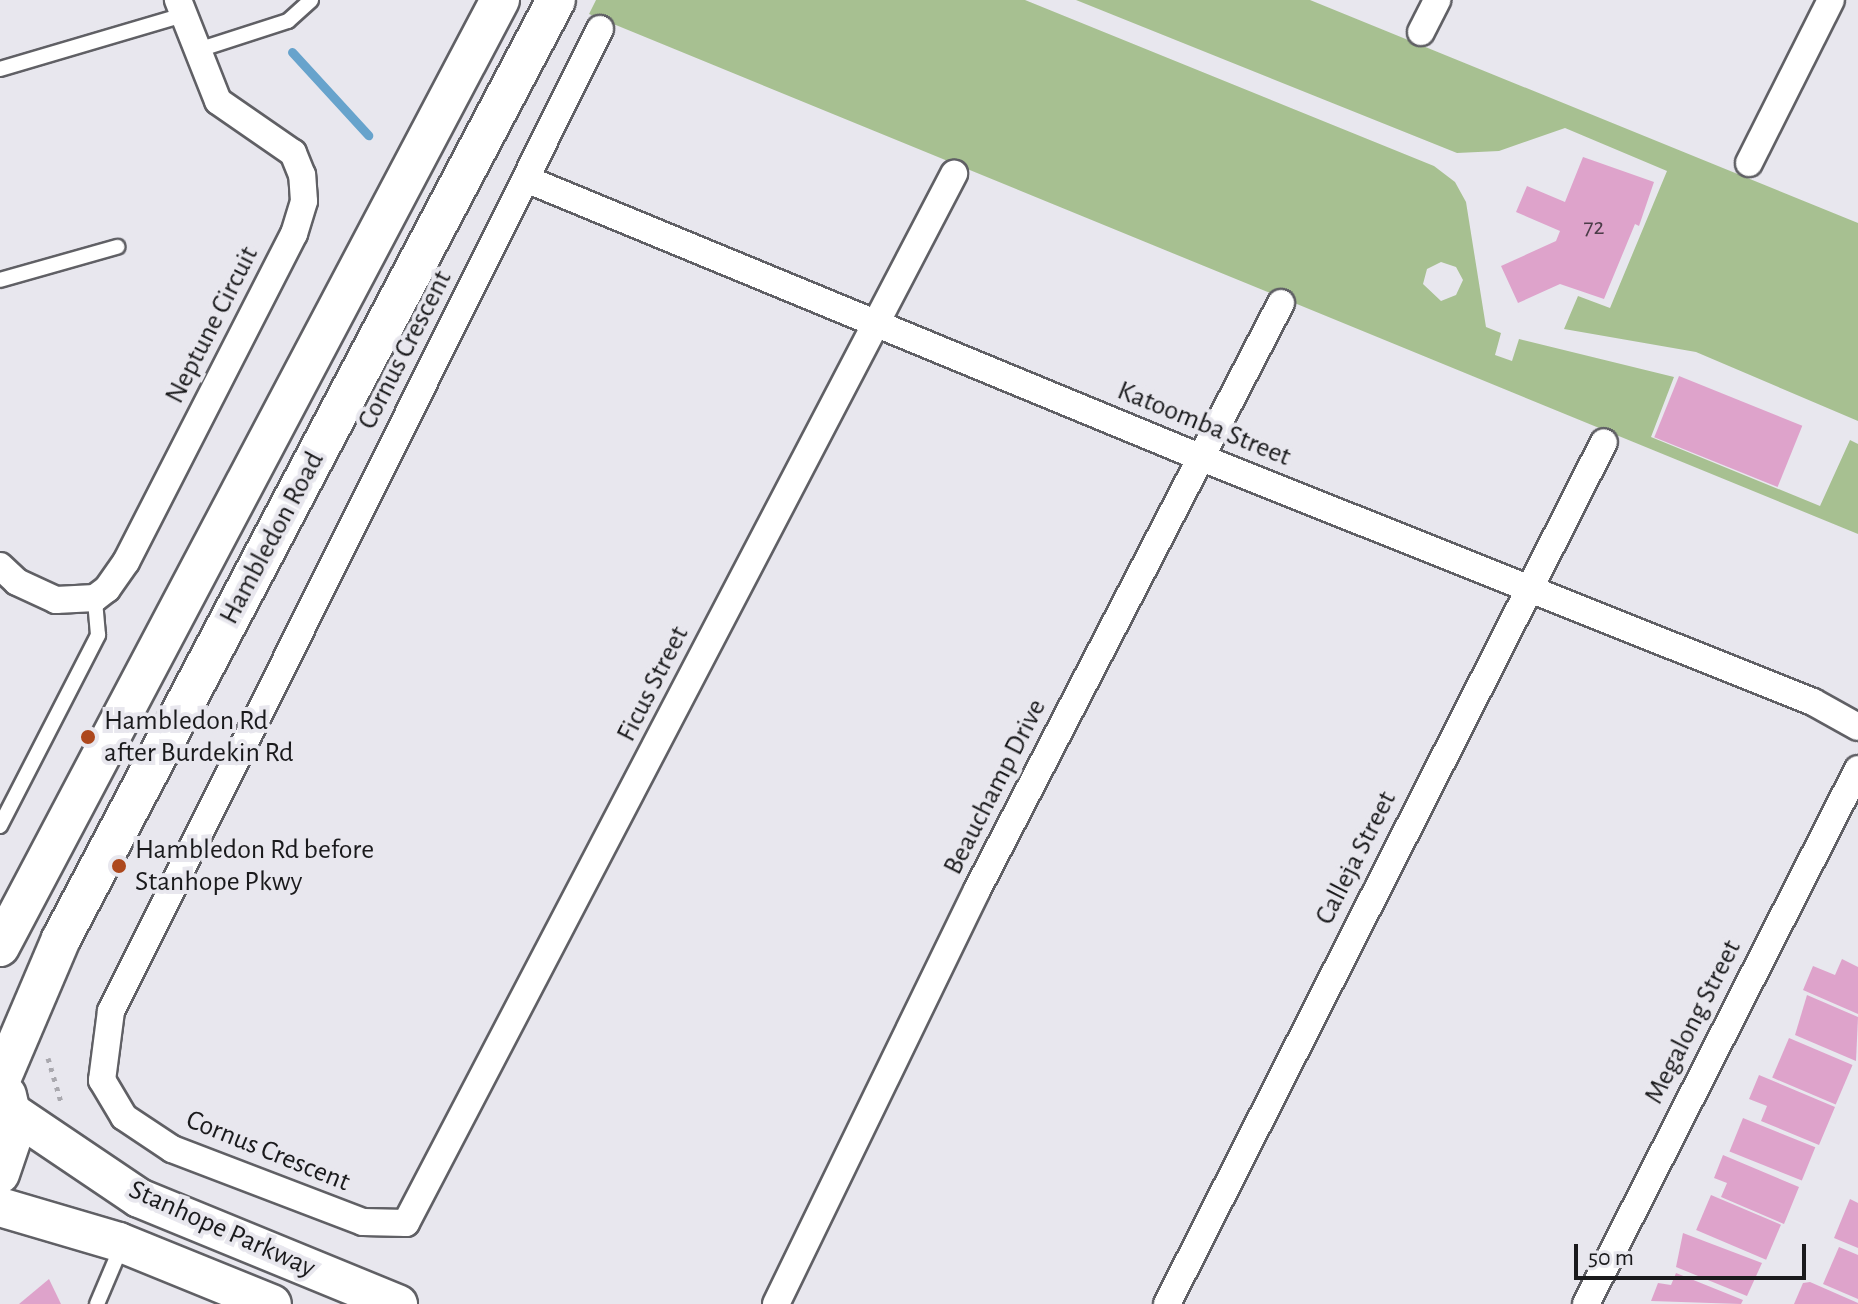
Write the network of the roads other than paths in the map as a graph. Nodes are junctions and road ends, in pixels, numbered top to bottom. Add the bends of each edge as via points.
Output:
1 (311, 0) edge
2 (500, 0) edge
3 (556, 0) edge
4 (1437, 0) edge
5 (1831, 0) edge
6 (181, 7) edge
7 (600, 29) dead end
8 (1421, 32) dead end
9 (195, 51) junction
10 (0, 69) edge
11 (1749, 163) dead end
12 (954, 174) dead end
13 (526, 179) junction
14 (117, 247) dead end
15 (0, 280) edge
16 (1281, 303) dead end
17 (876, 324) junction
18 (1604, 442) dead end
19 (1202, 458) junction
20 (0, 566) edge
21 (1527, 589) junction
22 (95, 598) junction
23 (1858, 727) edge
24 (1858, 769) edge
25 (0, 826) edge
26 (0, 947) edge
27 (4, 1092) edge
28 (0, 1174) edge
29 (0, 1207) edge
30 (406, 1223) joint
31 (123, 1243) junction
32 (97, 1304) edge
33 (272, 1304) edge
34 (398, 1304) edge
35 (776, 1304) edge
36 (1167, 1304) edge
37 (1586, 1304) edge

1 - 9 lane via 288,21
2 - 26 main road, Hambledon Road
3 - 27 main road, Hambledon Road via 61,939
4 - 8 street
5 - 11 street
6 - 9 street, Neptune Circuit
6 - 10 lane
7 - 13 street, Cornus Crescent
9 - 22 street, Neptune Circuit via 218,101 293,153 304,201 294,234 126,562
12 - 17 street, Ficus Street
13 - 17 street, Katoomba Street
13 - 30 street, Cornus Crescent via 111,1011 103,1047 102,1080 124,1117 172,1149 363,1222
14 - 15 lane
16 - 19 street, Beauchamp Drive
17 - 19 street, Katoomba Street
17 - 30 street, Ficus Street
18 - 21 street, Calleja Street
19 - 21 street, Katoomba Street
19 - 35 street, Beauchamp Drive via 977,890
20 - 22 street via 17,582 56,600
21 - 23 street, Katoomba Street via 1813,702
21 - 36 street, Calleja Street
22 - 25 lane via 98,635
24 - 37 street, Megalong Street
27 - 28 main road, Hambledon Road via 13,1147
27 - 34 main road, Stanhope Parkway via 139,1198
29 - 31 main road, Stanhope Parkway
31 - 32 lane
31 - 33 main road, Stanhope Parkway

